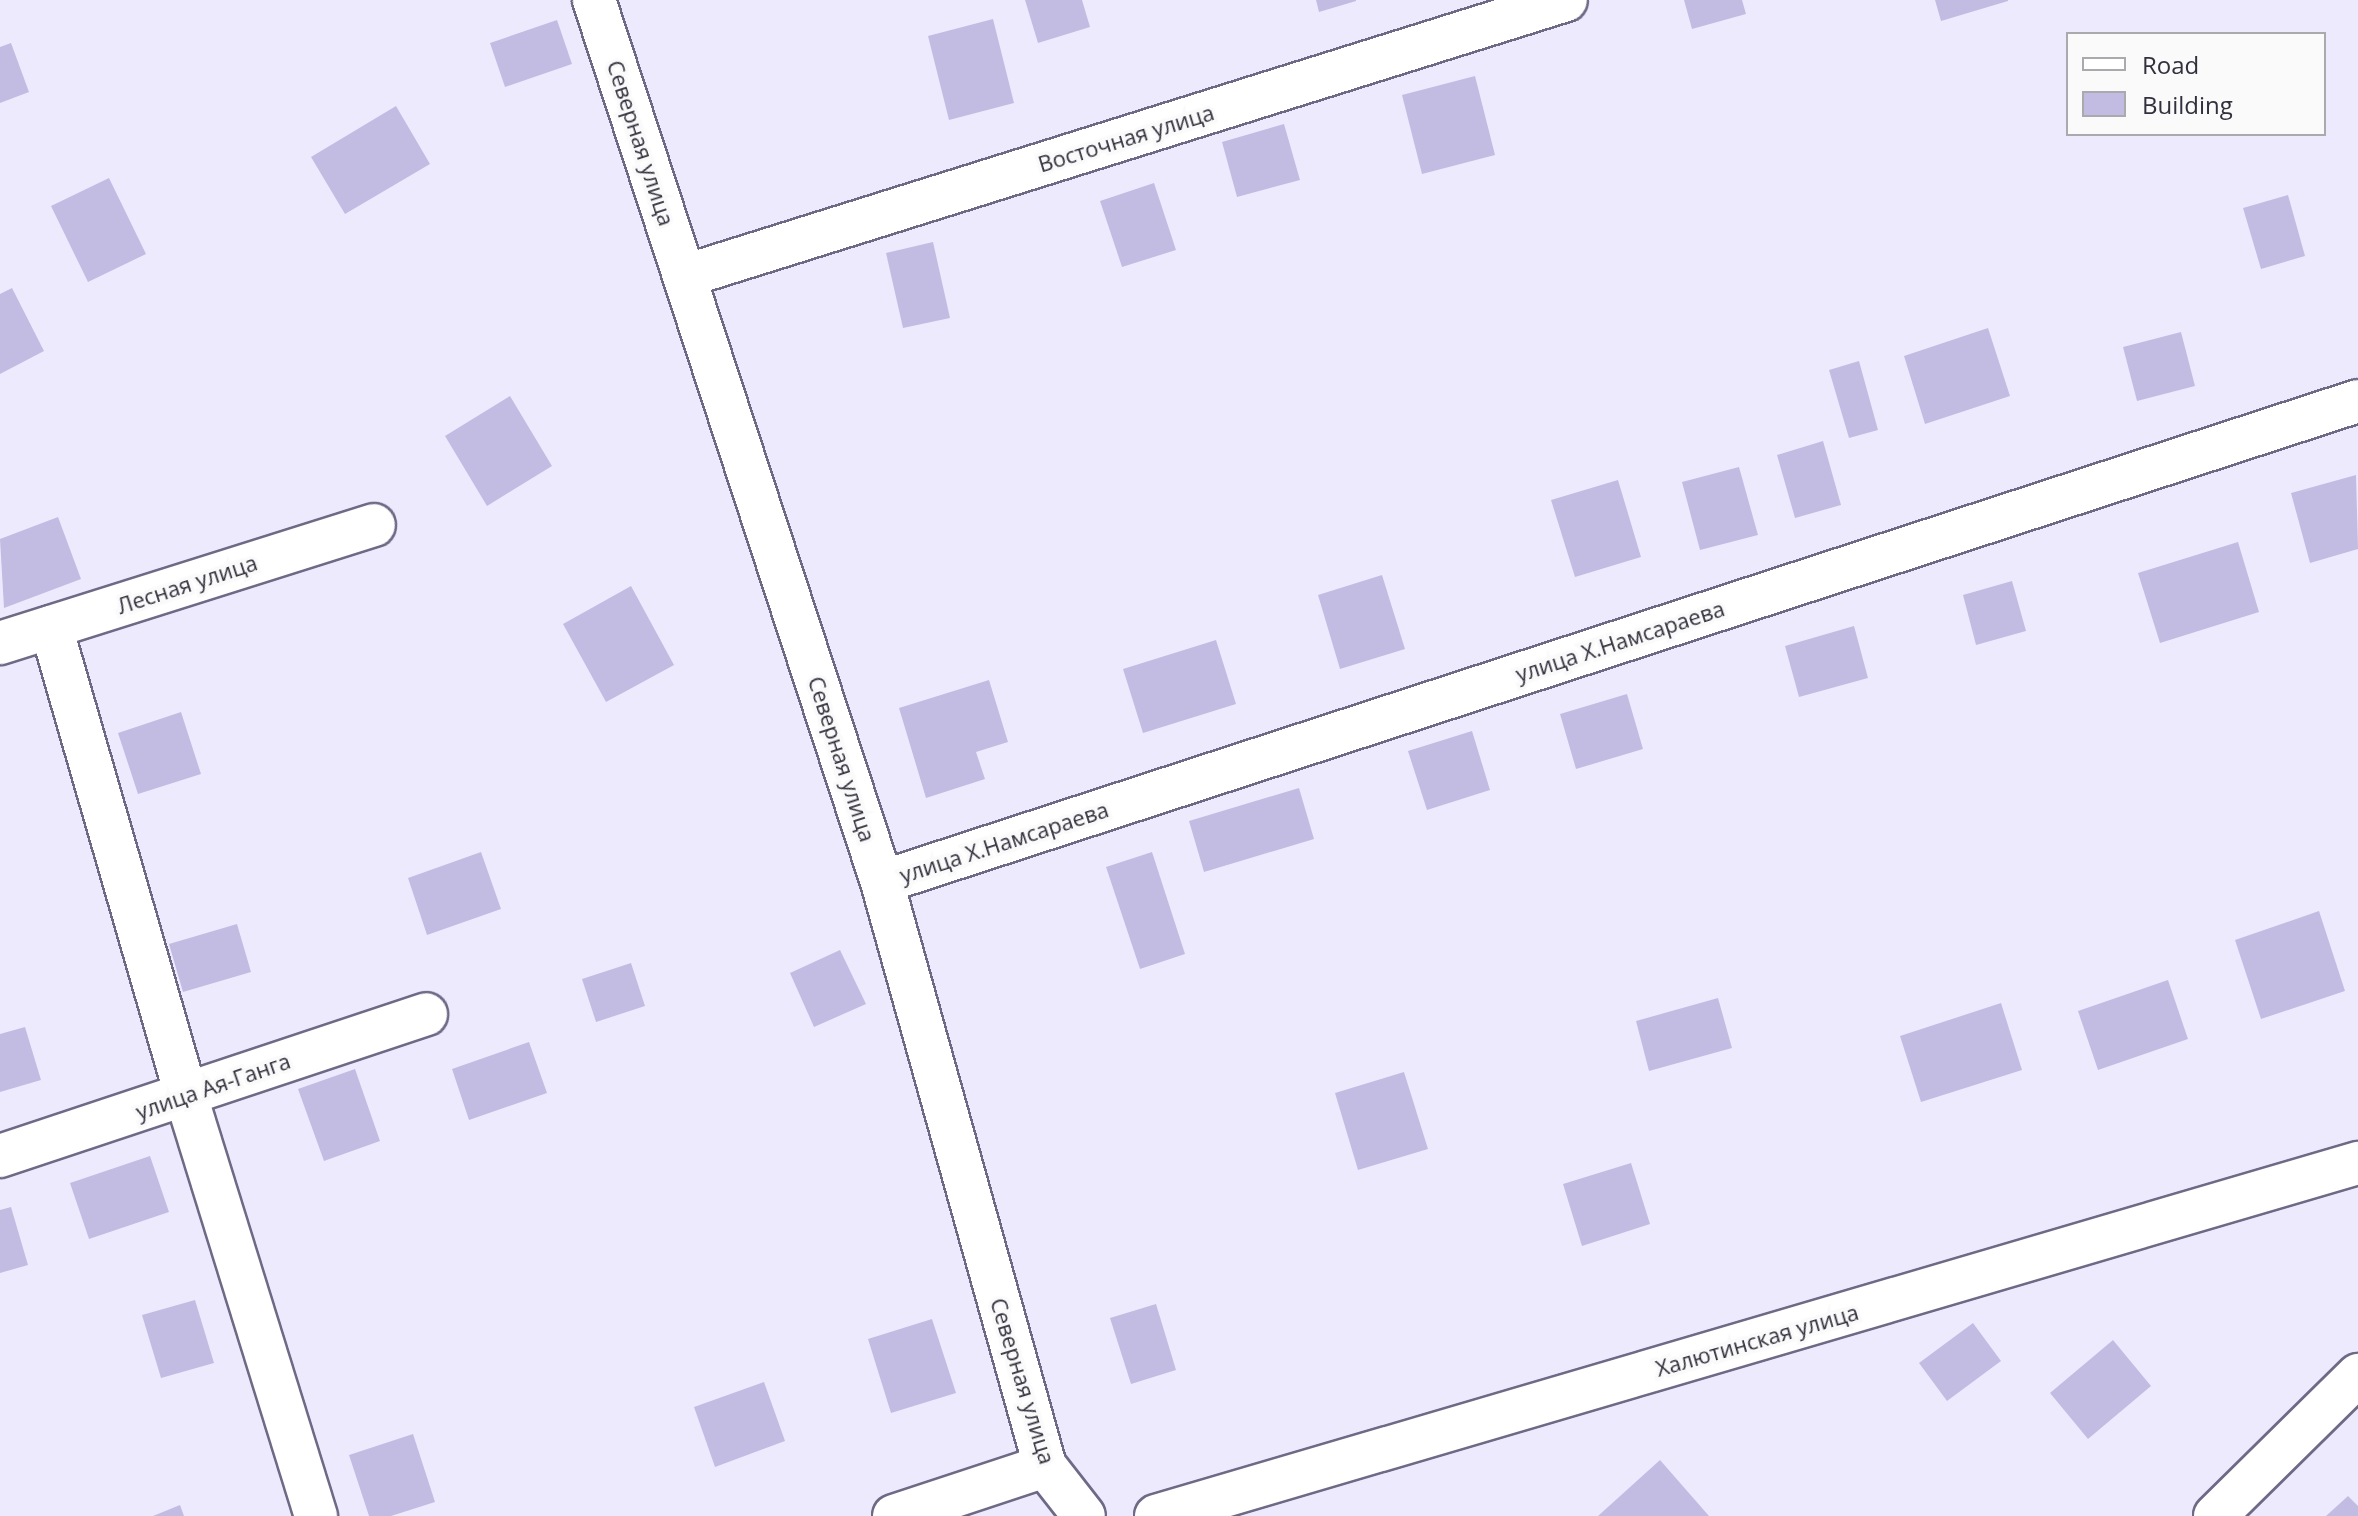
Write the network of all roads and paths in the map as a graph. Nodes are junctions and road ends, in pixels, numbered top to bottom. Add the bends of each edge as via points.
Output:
1 (594, 0) edge
2 (1566, 0) edge
3 (685, 276) junction
4 (2358, 401) edge
5 (374, 525) dead end
6 (51, 627) junction
7 (0, 643) edge
8 (882, 882) junction
9 (426, 1014) dead end
10 (186, 1096) junction
11 (0, 1156) edge
12 (2358, 1163) edge
13 (2358, 1375) edge
14 (1045, 1466) junction
15 (316, 1516) edge
16 (894, 1516) edge
17 (1084, 1516) edge
18 (1156, 1516) edge
19 (2215, 1516) edge

1 - 3 street, Северная улица
2 - 3 street, Восточная улица
3 - 8 street, Северная улица
4 - 8 street, улица Х.Намсараева
5 - 6 street, Лесная улица
6 - 7 street, Лесная улица
6 - 10 street
8 - 14 street, Северная улица
9 - 10 street, улица Ая-Ганга
10 - 11 street, улица Ая-Ганга
10 - 15 street
12 - 18 street, Халютинская улица
13 - 19 street
14 - 16 street
14 - 17 street, Северная улица

